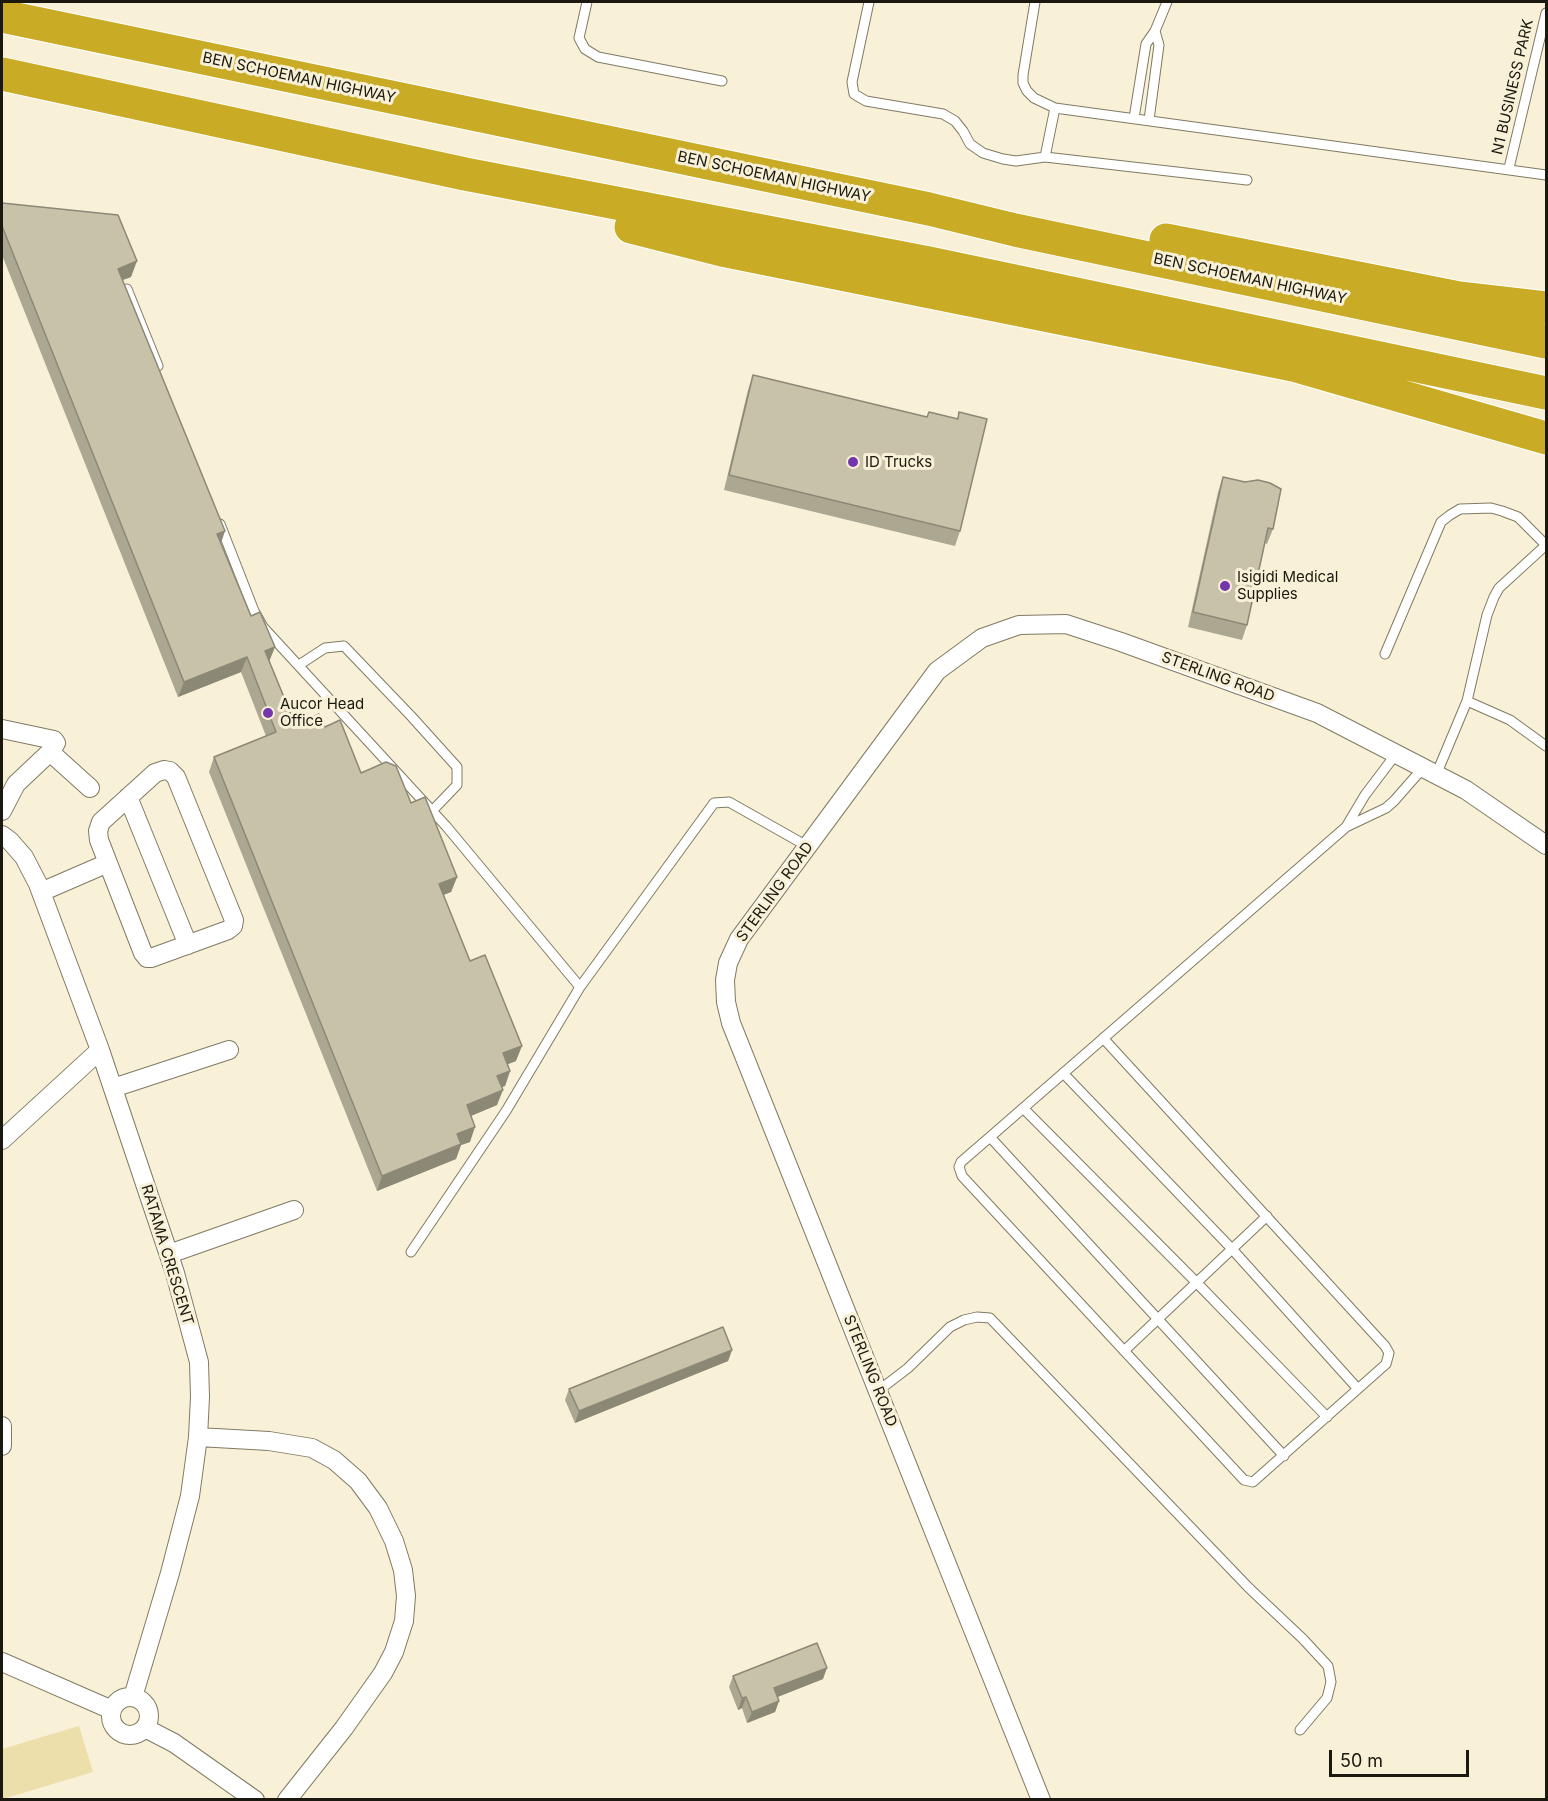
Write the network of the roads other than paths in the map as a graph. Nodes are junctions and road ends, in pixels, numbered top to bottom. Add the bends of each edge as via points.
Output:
1 (586, 2) edge
2 (869, 2) edge
3 (1035, 2) edge
4 (1167, 2) edge
5 (1546, 13) edge
6 (2, 16) edge
7 (1155, 31) junction
8 (2, 75) edge
9 (722, 81) dead end
10 (1054, 108) junction
11 (1134, 118) junction
12 (1149, 120) junction
13 (1045, 157) junction
14 (1509, 168) junction
15 (465, 174) junction
16 (1546, 175) edge
17 (1247, 180) dead end
18 (1015, 230) junction
19 (127, 289) edge
20 (1546, 308) edge
21 (1546, 342) edge
22 (1293, 365) junction
23 (161, 376) edge
24 (1546, 393) edge
25 (1546, 424) edge
26 (1546, 438) edge
27 (216, 514) edge
28 (1546, 545) edge
29 (1384, 654) dead end
30 (299, 664) junction
31 (1467, 701) junction
32 (2, 729) edge
33 (1546, 746) edge
34 (50, 752) junction
35 (1396, 754) junction
36 (1430, 771) junction
37 (9, 783) edge
38 (90, 788) dead end
39 (128, 797) junction
40 (2, 811) edge
41 (432, 811) junction
42 (1346, 826) junction
43 (2, 835) edge
44 (1546, 844) edge
45 (807, 846) junction
46 (108, 864) junction
47 (41, 892) junction
48 (188, 945) junction
49 (580, 987) junction
50 (1103, 1038) junction
51 (100, 1050) junction
52 (229, 1050) dead end
53 (1063, 1073) junction
54 (113, 1088) junction
55 (1023, 1108) junction
56 (990, 1137) junction
57 (2, 1140) edge
58 (294, 1210) dead end
59 (1267, 1216) junction
60 (1232, 1249) junction
61 (411, 1252) dead end
62 (169, 1254) junction
63 (1197, 1283) junction
64 (1159, 1319) junction
65 (1124, 1351) junction
66 (1358, 1389) junction
67 (878, 1391) junction
68 (1327, 1417) junction
69 (2, 1426) edge
70 (198, 1437) junction
71 (2, 1446) edge
72 (1284, 1456) junction
73 (2, 1662) edge
74 (133, 1697) junction
75 (112, 1710) junction
76 (145, 1728) junction
77 (1300, 1730) dead end
78 (255, 1800) edge
79 (287, 1800) edge
80 (1041, 1800) edge

1 - 9 lane via 579,38 585,49 598,57
2 - 13 lane via 852,82 854,94 866,100 943,114 955,121 970,144 983,153 1016,161
3 - 10 lane via 1023,83 1034,98
4 - 7 lane
5 - 14 lane, N1 BUSINESS PARK
6 - 18 highway, BEN SCHOEMAN HIGHWAY
7 - 11 lane via 1146,44
7 - 12 lane via 1159,45
8 - 15 highway
10 - 11 lane
10 - 13 lane
11 - 12 lane
12 - 14 lane
13 - 17 lane
14 - 16 lane
15 - 22 highway via 560,210 722,250
15 - 24 highway via 929,263
18 - 20 highway via 1069,228 1182,242 1459,298
18 - 21 highway, BEN SCHOEMAN HIGHWAY
19 - 23 lane
22 - 25 highway via 1382,380
22 - 26 highway
27 - 30 lane via 263,627
28 - 29 lane via 1518,517 1502,511 1460,509 1450,515 1441,522
28 - 31 lane via 1494,597
30 - 41 lane
30 - 41 lane via 326,648 344,646 411,716 457,767 457,785
31 - 33 lane via 1510,720
31 - 36 lane
32 - 34 street via 54,740 56,744
34 - 37 street
34 - 38 street
35 - 36 street, STERLING ROAD
35 - 42 lane
35 - 45 street, STERLING ROAD via 1317,713 1121,642 1066,624 1019,625 982,638 937,671
36 - 42 lane via 1386,808
36 - 44 street, STERLING ROAD via 1466,790
37 - 40 street
39 - 46 street via 101,822 99,840
39 - 48 street
39 - 48 street via 155,773 170,771 176,777 234,920 228,930
41 - 49 lane
42 - 50 lane
43 - 47 street, RATAMA CRESCENT via 24,857
45 - 49 lane via 729,802 714,803
45 - 67 street, STERLING ROAD via 739,939 728,963 726,1002
46 - 47 street
46 - 48 street via 147,958
47 - 51 street, RATAMA CRESCENT
49 - 61 lane via 506,1111
50 - 53 lane
50 - 59 lane
51 - 54 street, RATAMA CRESCENT
51 - 57 street
52 - 54 street
53 - 55 lane
53 - 60 lane
54 - 62 street, RATAMA CRESCENT
55 - 56 lane
55 - 63 lane
56 - 64 lane
56 - 65 lane via 960,1164 962,1176
58 - 62 street
59 - 60 lane
59 - 66 lane via 1389,1353 1386,1364
60 - 63 lane
60 - 66 lane
62 - 70 street, RATAMA CRESCENT via 199,1362
63 - 64 lane
63 - 68 lane
64 - 65 lane
64 - 72 lane
65 - 72 lane via 1244,1480 1253,1482
66 - 68 lane
67 - 77 lane via 950,1327 977,1317 990,1318 1328,1666 1331,1682 1327,1698
67 - 80 street, STERLING ROAD
68 - 72 lane
69 - 71 street
70 - 74 street, RATAMA CRESCENT via 190,1496
70 - 79 street via 312,1448 334,1460 358,1481 378,1508 404,1570 404,1621 394,1652 344,1728
73 - 75 street
74 - 75 street via 120,1700
74 - 76 street via 146,1705 149,1720
75 - 76 street via 112,1723 121,1733 134,1735
76 - 78 street via 174,1743

